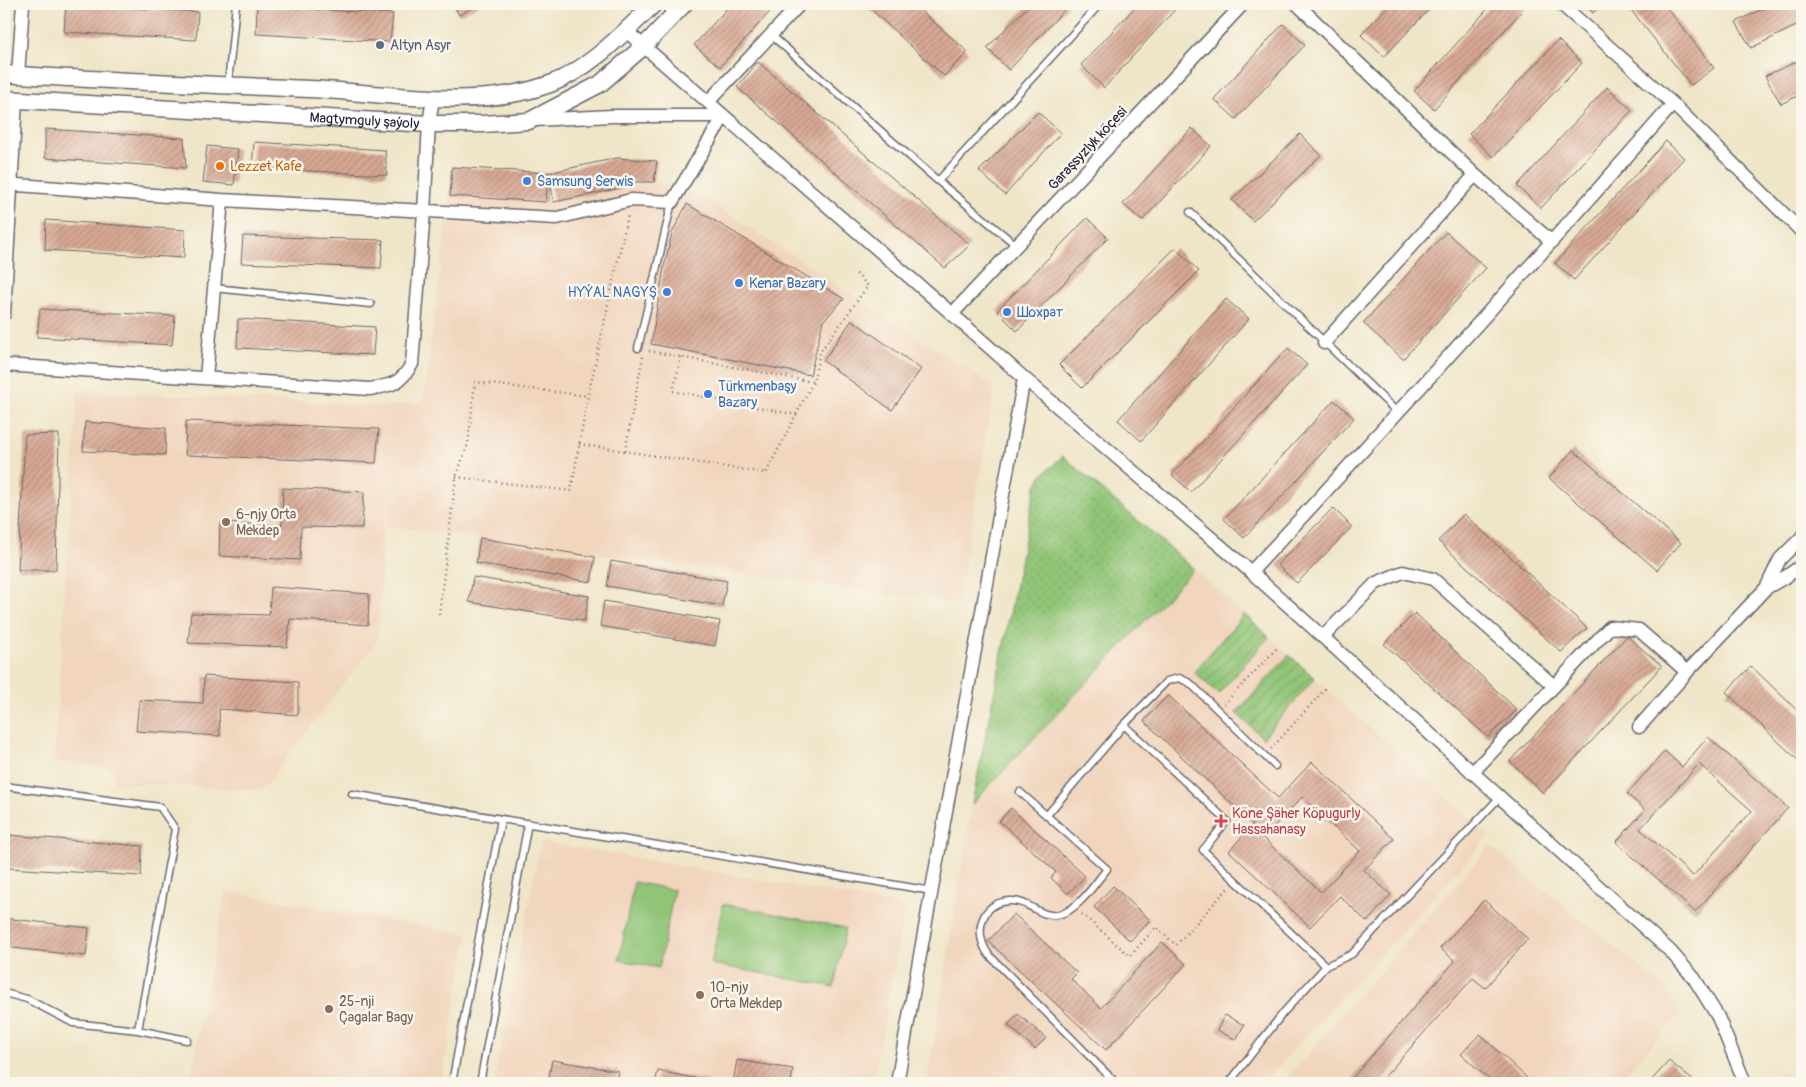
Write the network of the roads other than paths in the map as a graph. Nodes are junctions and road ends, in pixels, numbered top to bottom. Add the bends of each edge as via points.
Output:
1 (23, 4) edge
2 (236, 4) edge
3 (654, 4) edge
4 (684, 4) edge
5 (800, 4) edge
6 (1100, 4) edge
7 (1243, 4) edge
8 (1297, 4) edge
9 (1561, 4) edge
10 (625, 30) junction
11 (771, 35) junction
12 (644, 46) junction
13 (11, 74) edge
14 (228, 85) junction
15 (432, 98) junction
16 (10, 100) edge
17 (708, 102) junction
18 (1673, 104) junction
19 (724, 116) junction
20 (529, 120) junction
21 (429, 124) junction
22 (1475, 175) junction
23 (938, 181) junction
24 (8, 185) edge
25 (222, 200) junction
26 (672, 202) junction
27 (424, 212) junction
28 (1190, 212) dead end
29 (1802, 232) edge
30 (1552, 242) junction
31 (1016, 245) junction
32 (214, 288) junction
33 (371, 304) dead end
34 (4, 314) edge
35 (952, 314) junction
36 (1324, 342) junction
37 (638, 348) dead end
38 (4, 365) edge
39 (206, 378) junction
40 (1024, 378) junction
41 (1398, 413) junction
42 (1802, 537) edge
43 (1802, 565) edge
44 (1250, 572) junction
45 (1766, 588) junction
46 (1323, 637) junction
47 (1687, 672) junction
48 (1554, 686) junction
49 (1124, 725) junction
50 (1639, 726) dead end
51 (1275, 766) dead end
52 (1472, 773) junction
53 (4, 786) edge
54 (1020, 792) dead end
55 (352, 794) dead end
56 (1499, 798) junction
57 (1047, 815) junction
58 (501, 819) junction
59 (528, 823) junction
60 (932, 891) junction
61 (1326, 966) junction
62 (4, 993) edge
63 (138, 1030) junction
64 (188, 1040) dead end
65 (1741, 1081) edge
66 (452, 1083) edge
67 (480, 1083) edge
68 (897, 1083) edge
69 (1116, 1083) edge
70 (1229, 1083) edge

1 - 13 street
2 - 14 lane
3 - 10 street, Magtymguly şaýoly
4 - 12 street, Magtymguly şaýoly
5 - 11 street
6 - 23 lane
7 - 31 street, Garaşsyzlyk köçesi
8 - 22 street
9 - 18 street
10 - 12 street
10 - 15 street, Magtymguly şaýoly via 587,64 550,84 501,97
11 - 17 street
11 - 23 lane
12 - 17 street
12 - 20 street, Magtymguly şaýoly via 600,84
13 - 14 street, Magtymguly şaýoly
14 - 15 street, Magtymguly şaýoly
15 - 21 street
16 - 21 street, Magtymguly şaýoly
16 - 24 street
17 - 19 street
18 - 29 street
18 - 30 street
19 - 20 street
19 - 26 street
19 - 35 street
20 - 21 street, Magtymguly şaýoly
21 - 27 street
22 - 30 street
22 - 36 street
23 - 31 lane
24 - 25 street
24 - 34 street
25 - 27 street
25 - 32 street
26 - 27 street via 631,200 558,218
26 - 37 lane
27 - 39 street via 412,364 404,378 389,386 370,389
28 - 36 lane
30 - 41 street
31 - 35 street, Garaşsyzlyk köçesi
32 - 33 lane
32 - 39 street
35 - 40 street
36 - 41 lane
38 - 39 street
40 - 44 street
40 - 60 street
41 - 44 street
42 - 45 street via 1780,559
43 - 45 street
44 - 46 street
45 - 47 street
46 - 48 street via 1376,583 1403,572 1432,579
46 - 52 street
47 - 48 street via 1639,630 1610,627
47 - 50 street
48 - 52 street
49 - 51 lane via 1167,681 1180,678 1190,683
49 - 57 lane
49 - 61 lane via 1227,821 1203,850
52 - 56 street
53 - 63 lane via 160,807 175,829
54 - 57 lane
55 - 58 lane
56 - 61 lane via 1352,954
56 - 65 street via 1670,951 1694,978 1718,1018
57 - 69 lane via 1107,868 1074,907 1053,916 1019,902 993,906 982,921 980,939 989,955
58 - 59 lane
58 - 66 lane
59 - 60 lane
59 - 67 lane
60 - 68 street
61 - 70 lane via 1283,1013
62 - 63 lane via 27,999 73,1023
63 - 64 lane

